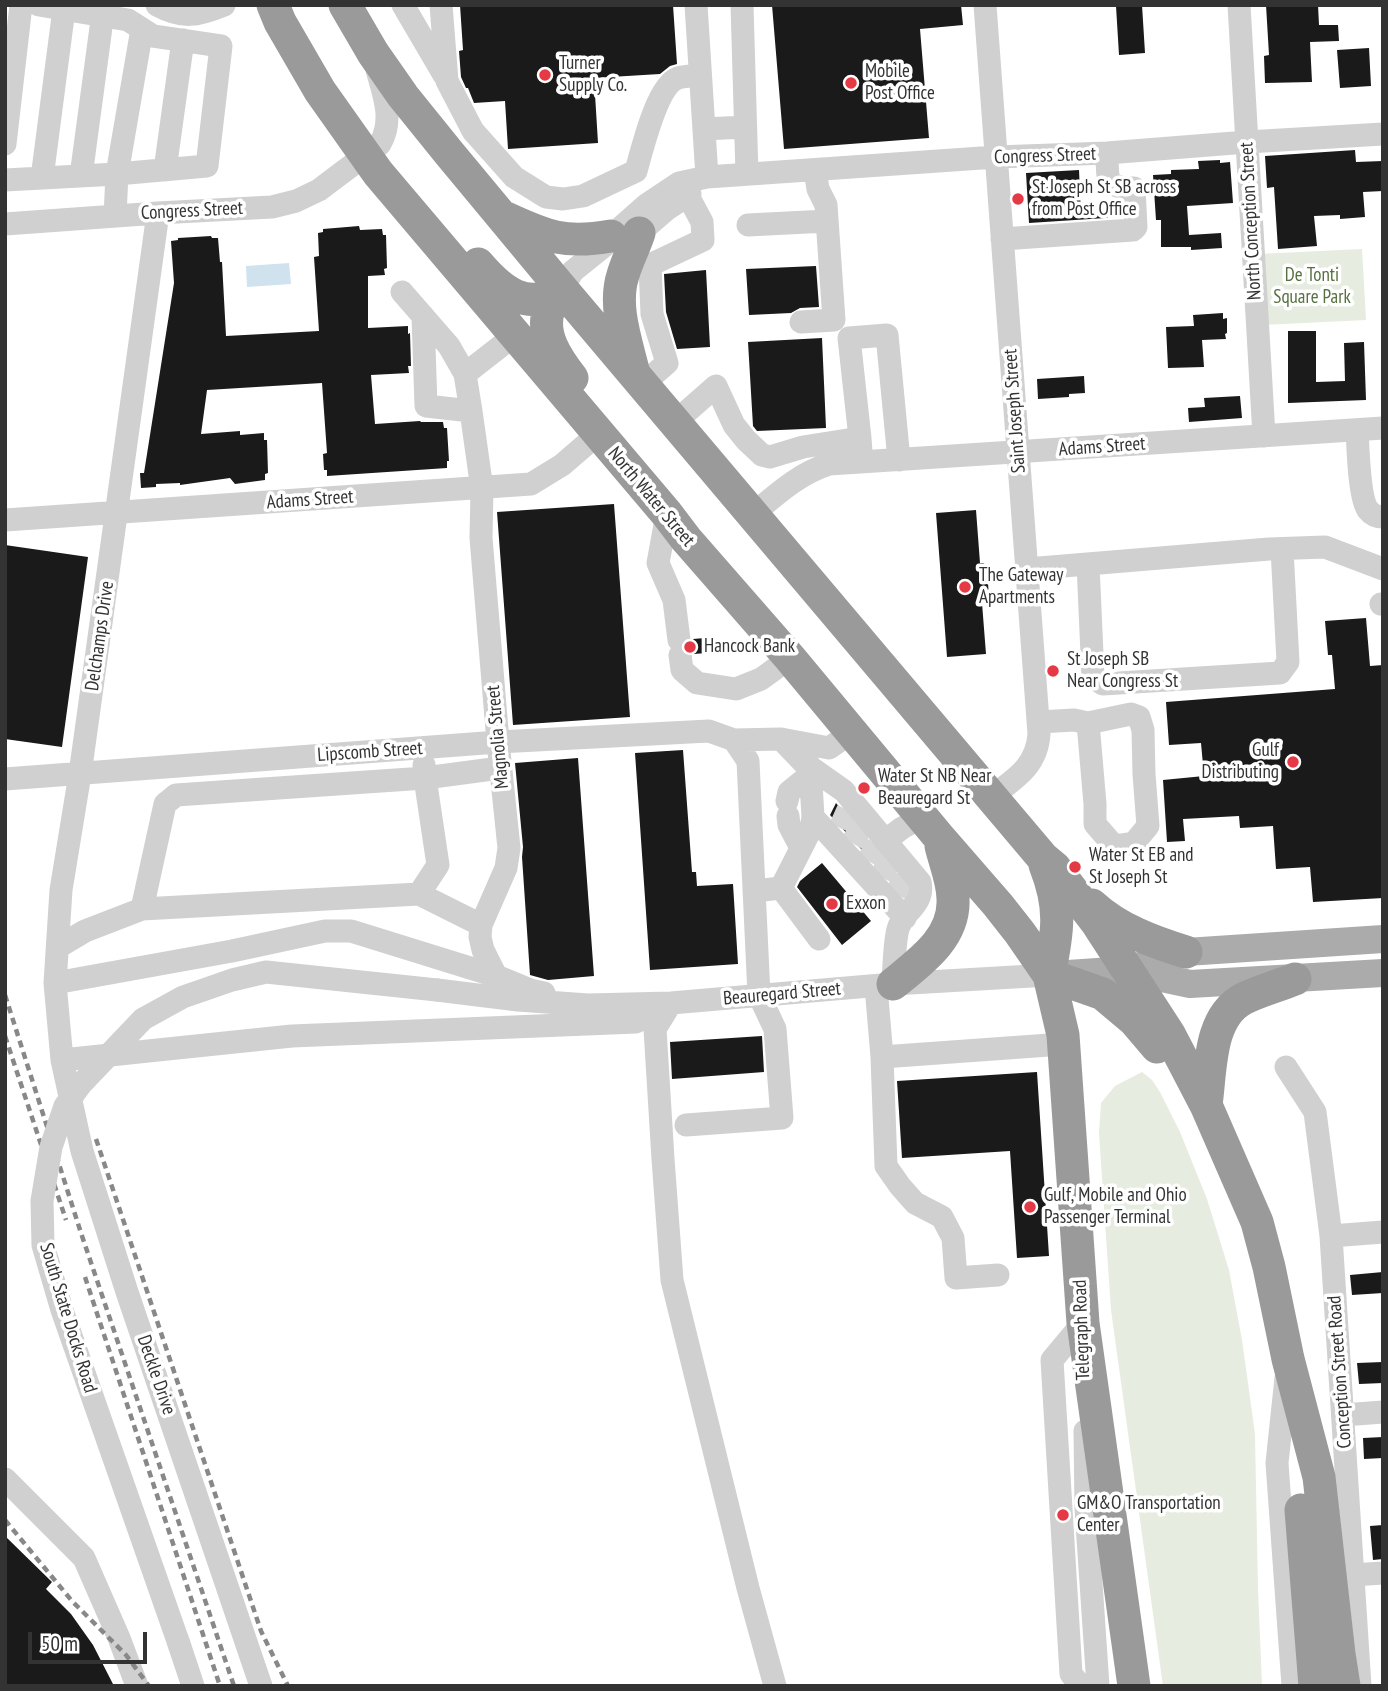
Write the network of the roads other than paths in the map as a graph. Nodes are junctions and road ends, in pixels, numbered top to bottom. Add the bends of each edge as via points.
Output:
1 (21, 5) edge
2 (39, 5) edge
3 (157, 5) edge
4 (224, 5) edge
5 (273, 5) edge
6 (345, 5) edge
7 (403, 5) edge
8 (441, 5) edge
9 (696, 5) edge
10 (742, 5) edge
11 (985, 5) edge
12 (1239, 5) edge
13 (64, 9) junction
14 (103, 10) edge
15 (180, 14) junction
16 (142, 29) junction
17 (180, 40) junction
18 (373, 53) junction
19 (700, 75) junction
20 (447, 81) junction
21 (745, 127) junction
22 (704, 129) junction
23 (472, 131) junction
24 (1383, 134) edge
25 (1247, 142) junction
26 (5, 144) edge
27 (449, 153) junction
28 (1107, 153) junction
29 (365, 156) junction
30 (996, 157) junction
31 (165, 170) junction
32 (814, 170) junction
33 (117, 174) junction
34 (747, 174) junction
35 (81, 176) junction
36 (707, 177) junction
37 (42, 178) junction
38 (621, 178) junction
39 (5, 180) edge
40 (385, 182) junction
41 (688, 196) junction
42 (158, 213) junction
43 (115, 216) junction
44 (502, 216) junction
45 (827, 221) junction
46 (5, 224) edge
47 (748, 225) dead end
48 (630, 227) junction
49 (1002, 239) junction
50 (562, 289) junction
51 (402, 292) dead end
52 (423, 316) junction
53 (801, 322) dead end
54 (515, 335) junction
55 (465, 374) junction
56 (639, 380) junction
57 (471, 411) junction
58 (675, 422) junction
59 (1383, 428) edge
60 (1357, 430) junction
61 (598, 433) junction
62 (1264, 436) junction
63 (860, 438) junction
64 (803, 447) junction
65 (1018, 453) junction
66 (899, 460) junction
67 (861, 463) junction
68 (813, 470) junction
69 (482, 489) junction
70 (117, 513) junction
71 (753, 514) junction
72 (1383, 517) edge
73 (5, 520) edge
74 (676, 527) junction
75 (1282, 549) junction
76 (1088, 564) junction
77 (1027, 569) junction
78 (1383, 569) edge
79 (789, 658) junction
80 (1039, 722) junction
81 (1088, 723) junction
82 (851, 733) junction
83 (781, 739) junction
84 (734, 740) junction
85 (498, 743) junction
86 (422, 748) junction
87 (321, 756) junction
88 (209, 764) junction
89 (500, 768) junction
90 (810, 771) junction
91 (80, 774) junction
92 (5, 779) edge
93 (425, 779) junction
94 (324, 785) junction
95 (213, 793) junction
96 (991, 797) junction
97 (813, 817) junction
98 (930, 827) junction
99 (801, 848) junction
100 (874, 855) junction
101 (1042, 858) junction
102 (1071, 887) junction
103 (781, 888) junction
104 (754, 891) junction
105 (419, 894) junction
106 (142, 909) junction
107 (481, 925) junction
108 (819, 939) dead end
109 (1383, 939) edge
110 (58, 947) junction
111 (1186, 952) junction
112 (1127, 970) junction
113 (1383, 973) edge
114 (1049, 975) junction
115 (496, 976) junction
116 (1295, 979) junction
117 (55, 983) junction
118 (885, 985) junction
119 (437, 990) joint
120 (759, 995) junction
121 (671, 1003) junction
122 (588, 1005) junction
123 (1063, 1044) junction
124 (882, 1057) junction
125 (62, 1060) junction
126 (1286, 1067) dead end
127 (1206, 1105) junction
128 (686, 1125) dead end
129 (1383, 1232) edge
130 (1331, 1236) junction
131 (999, 1275) dead end
132 (1083, 1323) junction
133 (1288, 1359) junction
134 (1383, 1412) edge
135 (1343, 1415) junction
136 (5, 1479) edge
137 (1383, 1573) edge
138 (1353, 1575) junction
139 (137, 1686) edge
140 (193, 1686) edge
141 (261, 1686) edge
142 (775, 1686) edge
143 (1081, 1686) edge
144 (1098, 1686) edge
145 (1134, 1686) edge
146 (1293, 1686) edge
147 (1315, 1686) edge
148 (1344, 1686) edge
149 (1360, 1686) edge

1 - 26 street
2 - 13 street
3 - 15 street
4 - 15 street
5 - 29 highway, North Water Street via 320,90
6 - 18 highway
7 - 20 street
8 - 20 street
9 - 19 street
10 - 21 street
11 - 30 street, Saint Joseph Street
12 - 25 street, North Conception Street
13 - 14 street
13 - 37 street
14 - 16 street
14 - 35 street
15 - 17 street
16 - 17 street via 153,36
16 - 33 street
17 - 31 street
17 - 31 street via 221,46 207,166
18 - 27 highway
18 - 29 street, Congress Street via 387,121 380,144
19 - 22 street
19 - 38 street via 677,79 667,87 636,171
20 - 23 street
21 - 22 street
21 - 34 street
22 - 36 street
23 - 27 street
23 - 38 street via 514,177 546,197 583,196
24 - 25 street, Congress Street
25 - 28 street, Congress Street
25 - 62 street, North Conception Street
27 - 44 highway
28 - 30 street, Congress Street
28 - 49 street via 1108,179 1114,186 1134,188 1133,230
29 - 40 highway, North Water Street
29 - 42 street, Congress Street via 296,201 272,207
30 - 32 street, Congress Street
30 - 49 street, Saint Joseph Street
31 - 33 street
32 - 34 street, Congress Street
32 - 45 street
33 - 35 street
33 - 43 street
34 - 36 street, Congress Street
35 - 37 street
36 - 41 street, Congress Street
36 - 48 street, Congress Street via 679,183
37 - 39 street
38 - 48 street
40 - 50 highway via 438,219 503,290 539,299
40 - 54 highway, North Water Street
41 - 48 street, Congress Street
41 - 56 street via 702,222 703,240 649,265 652,314 667,363
42 - 43 street, Congress Street
42 - 70 street, Delchamps Drive
43 - 46 street, Congress Street
44 - 48 highway via 561,239 589,240
44 - 50 highway
45 - 47 street
45 - 53 street via 834,320
48 - 50 street, Congress Street via 573,271
48 - 56 highway via 621,318
49 - 65 street, Saint Joseph Street
50 - 56 highway
50 - 74 highway via 548,316 552,348 658,480
51 - 52 street
52 - 55 street
52 - 57 street via 426,406
54 - 55 street
54 - 61 highway, North Water Street
55 - 57 street, Magnolia Street
56 - 58 highway
57 - 69 street, Magnolia Street
58 - 64 street via 716,386 734,425 762,455
58 - 71 highway
59 - 60 street, Adams Street
60 - 62 street, Adams Street
60 - 72 street via 1363,499 1368,510
61 - 69 street, Adams Street via 562,465 531,484
61 - 74 highway, North Water Street
62 - 65 street, Adams Street
63 - 64 street
63 - 66 street via 849,338 887,335
63 - 67 street
64 - 68 street
65 - 66 street, Adams Street
65 - 77 street, Saint Joseph Street
66 - 67 street, Adams Street
67 - 68 street, Adams Street via 829,464
68 - 71 street, Adams Street
69 - 70 street, Adams Street
69 - 85 street, Magnolia Street via 481,538
70 - 73 street, Adams Street
70 - 91 street, Delchamps Drive
71 - 96 highway
74 - 79 highway, North Water Street
74 - 79 street via 658,562 674,600 682,670 697,683 736,690 761,679
75 - 76 street
75 - 76 street via 1288,662 1280,673 1103,684 1093,677
75 - 78 street via 1325,547
76 - 77 street
77 - 80 street, Saint Joseph Street
79 - 82 highway, North Water Street
80 - 81 street
80 - 96 street, Saint Joseph Street via 1038,746 1029,765
81 - 81 street via 1095,824 1114,846 1135,844 1148,826 1139,717 1131,714
82 - 83 street, Lipscomb Street via 830,748
82 - 98 highway, North Water Street
83 - 84 street, Lipscomb Street
83 - 90 street
84 - 85 street, Lipscomb Street via 709,732
84 - 104 street via 748,761
85 - 86 street, Lipscomb Street
85 - 89 street, Magnolia Street
86 - 87 street, Lipscomb Street
86 - 93 street
87 - 88 street, Lipscomb Street
87 - 94 street
88 - 91 street, Lipscomb Street
88 - 95 street
89 - 93 street
89 - 107 street, Magnolia Street via 509,848 503,877
90 - 97 street
90 - 99 street via 789,792 789,825
90 - 100 street via 844,791
91 - 92 street, Lipscomb Street
91 - 110 street, Delchamps Drive via 61,890
93 - 94 street
93 - 105 street via 438,865
94 - 95 street
95 - 106 street via 176,795 165,804
96 - 101 highway
97 - 99 street
97 - 100 street
98 - 100 street via 902,828
98 - 114 highway, North Water Street via 998,905
98 - 118 highway via 952,887 952,914 943,938 922,960
99 - 103 street
100 - 118 street via 898,927
101 - 102 highway
101 - 114 highway via 1054,889 1058,922
102 - 111 highway via 1125,928
102 - 112 highway
103 - 104 street
103 - 108 street
104 - 120 street
105 - 106 street
105 - 107 street
106 - 110 street
107 - 115 street via 484,950
109 - 111 main road, Beauregard Street
110 - 117 street, Delchamps Drive
111 - 112 main road, Beauregard Street
112 - 114 main road, Beauregard Street
112 - 116 main road, Beauregard Street via 1190,984
112 - 127 highway via 1169,1034
113 - 116 main road, Beauregard Street
114 - 118 street, Beauregard Street
114 - 123 highway, Telegraph Road
114 - 127 highway via 1103,994 1124,1011
115 - 117 street via 351,931 326,931
115 - 122 street
116 - 127 highway via 1244,999 1221,1022
117 - 125 street, Delchamps Drive
118 - 120 street, Beauregard Street
118 - 124 street
119 - 122 street, Beauregard Street
119 - 140 street, South State Docks Road, bridge via 266,972 232,979 183,997 143,1019 65,1107 51,1147 41,1201 43,1245
120 - 121 street, Beauregard Street
120 - 128 street via 775,1028 782,1118
121 - 122 street, Beauregard Street
121 - 125 street via 636,1022 292,1036
121 - 142 street via 655,1029 673,1280
123 - 124 street
123 - 132 highway, Telegraph Road
124 - 131 street via 886,1166 915,1203 942,1217 953,1238 956,1278
125 - 141 street, Deckle Drive via 86,1164
126 - 130 street, Conception Street Road via 1315,1112
127 - 133 highway via 1257,1222
129 - 130 street
130 - 135 street, Conception Street Road
132 - 143 street via 1052,1360 1071,1674
132 - 144 street, Telegraph Road via 1086,1509
132 - 145 highway
133 - 146 street via 1278,1462
133 - 147 highway
133 - 148 highway via 1319,1477
134 - 135 street
135 - 138 street, Conception Street Road
136 - 139 street via 84,1558
137 - 138 street
138 - 149 street, Conception Street Road

